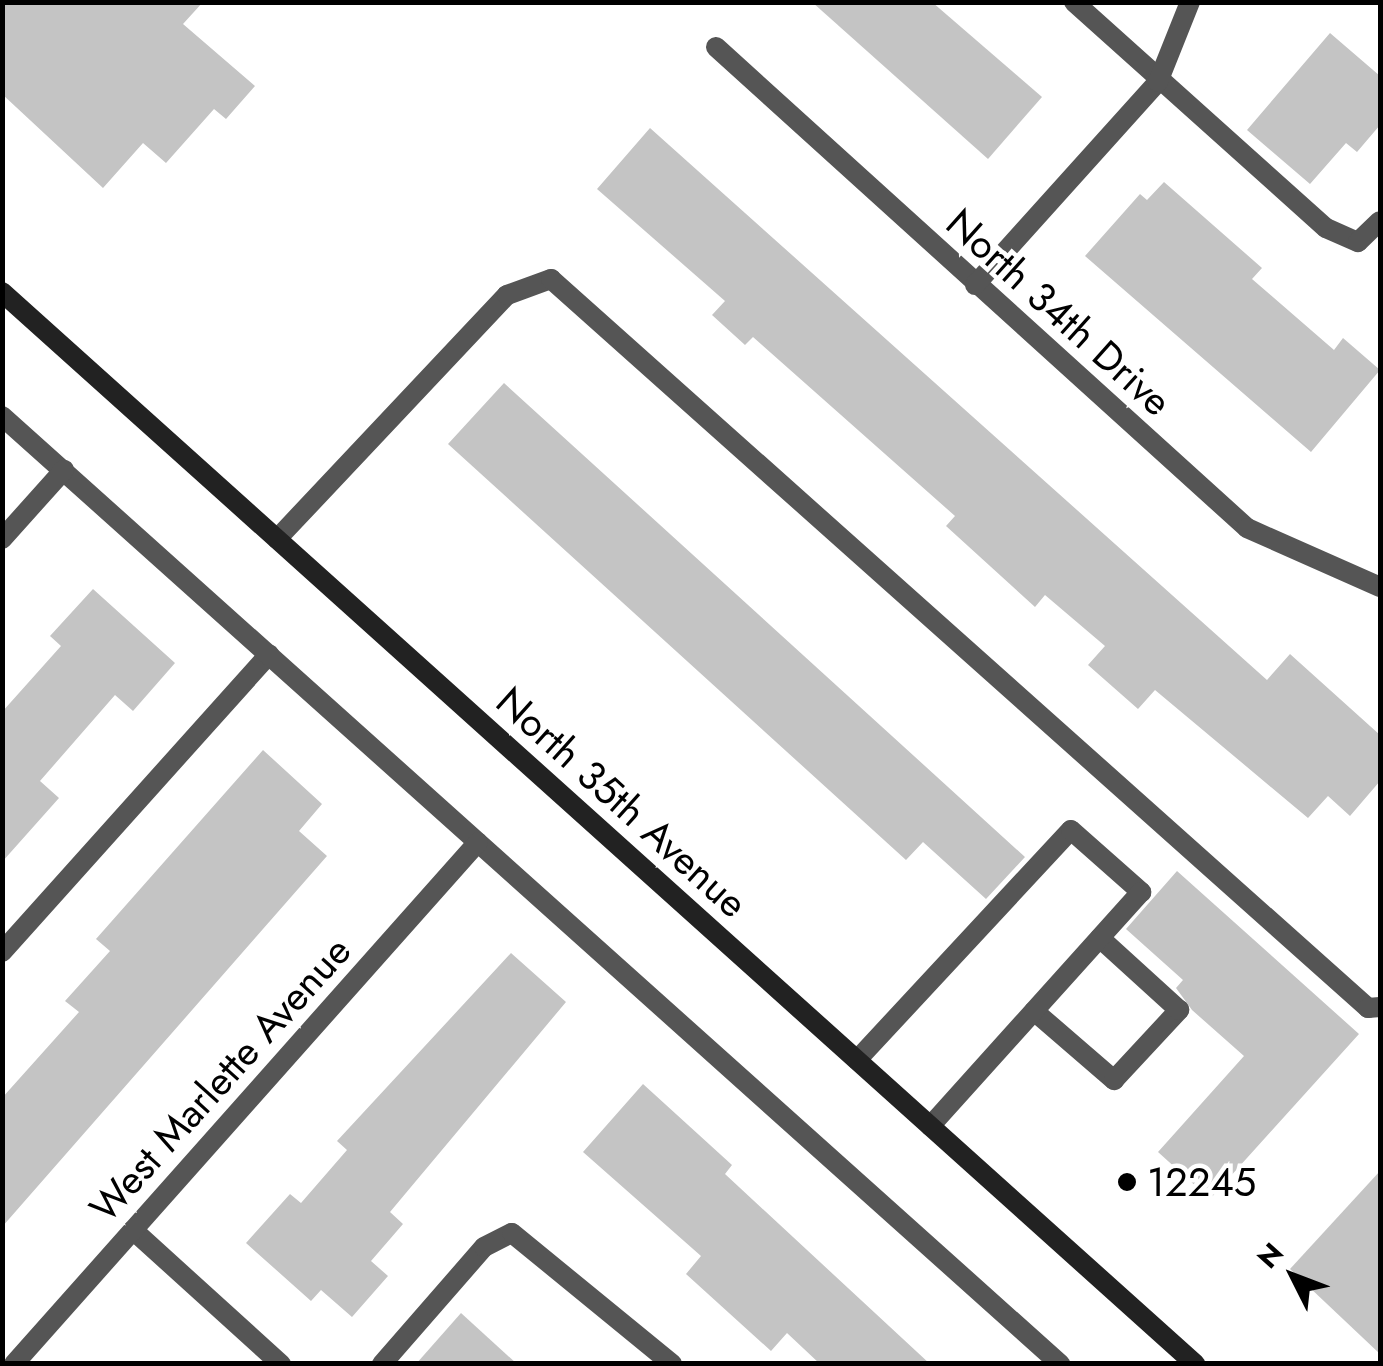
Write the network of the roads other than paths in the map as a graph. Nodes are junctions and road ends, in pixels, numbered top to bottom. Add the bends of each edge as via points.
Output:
1 (1074, 2) edge
2 (1190, 2) edge
3 (716, 47) dead end
4 (1158, 82) junction
5 (1380, 221) edge
6 (975, 284) junction
7 (2, 292) edge
8 (2, 416) edge
9 (64, 470) junction
10 (2, 539) edge
11 (277, 539) junction
12 (1380, 587) edge
13 (268, 654) junction
14 (478, 842) junction
15 (1100, 938) junction
16 (2, 952) edge
17 (1380, 1007) edge
18 (1034, 1011) junction
19 (857, 1060) junction
20 (930, 1126) junction
21 (132, 1230) junction
22 (14, 1364) edge
23 (281, 1364) edge
24 (382, 1364) edge
25 (672, 1364) edge
26 (1060, 1364) edge
27 (1196, 1364) edge

1 - 4 street
2 - 4 street
3 - 6 street, North 34th Drive
4 - 5 street via 1326,228 1358,242
4 - 6 street
6 - 12 street, North 34th Drive via 1247,528
7 - 11 main road, North 35th Avenue
8 - 9 street
9 - 10 street
9 - 13 street
11 - 17 street via 506,295 551,279 1368,1008
11 - 19 main road, North 35th Avenue
13 - 14 street
13 - 16 street
14 - 21 street, West Marlette Avenue
14 - 26 street
15 - 18 street
15 - 18 street via 1179,1010 1114,1080
15 - 19 street via 1142,892 1071,830
18 - 20 street
19 - 20 main road, North 35th Avenue
20 - 27 main road, North 35th Avenue
21 - 22 street, West Marlette Avenue
21 - 23 street
24 - 25 street via 484,1248 512,1232

